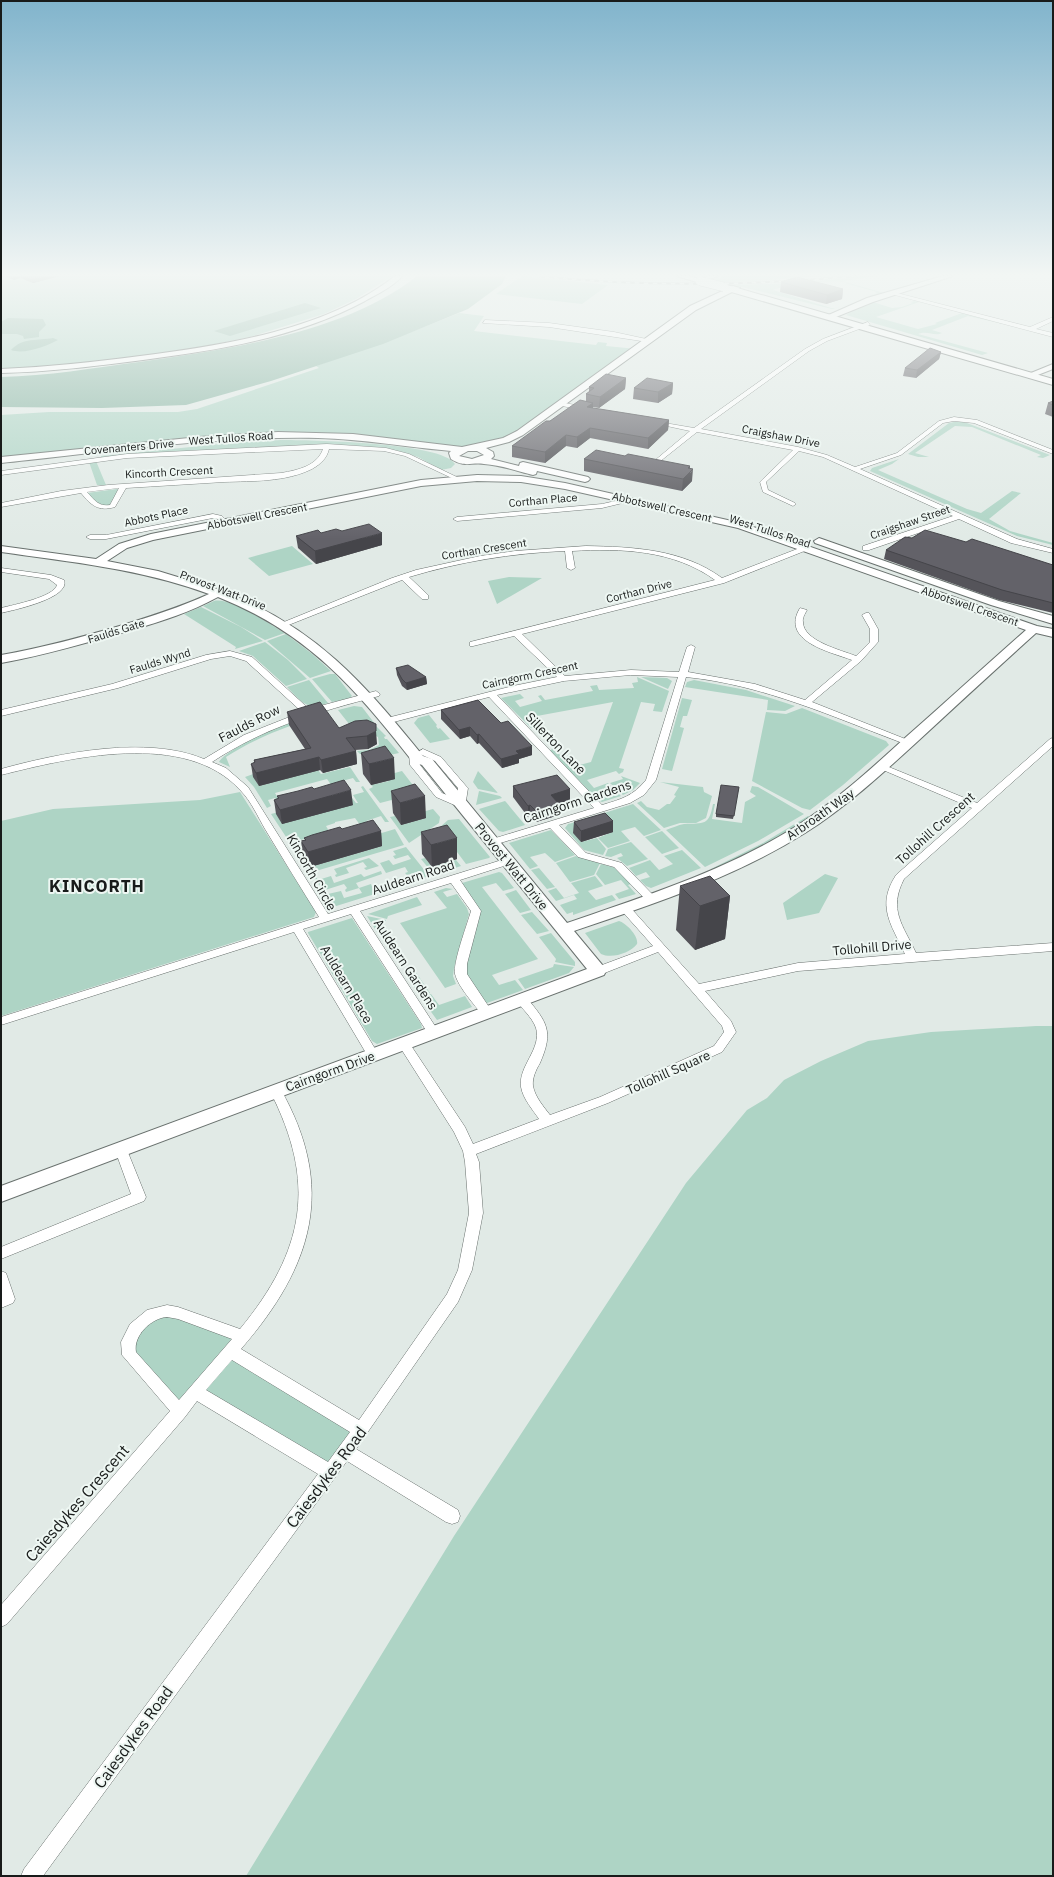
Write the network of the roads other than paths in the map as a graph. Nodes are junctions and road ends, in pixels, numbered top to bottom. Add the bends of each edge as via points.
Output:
1 (100, 364) edge
2 (616, 364) edge
3 (788, 364) edge
4 (997, 364) edge
5 (1053, 366) edge
6 (1, 371) edge
7 (1033, 374) junction
8 (1053, 379) edge
9 (1053, 382) edge
10 (560, 404) junction
11 (595, 411) edge
12 (644, 420) edge
13 (695, 430) junction
14 (520, 433) junction
15 (327, 446) junction
16 (474, 448) junction
17 (798, 449) junction
18 (1053, 452) edge
19 (486, 456) junction
20 (460, 457) junction
21 (1, 460) edge
22 (656, 462) edge
23 (1, 464) edge
24 (855, 469) junction
25 (1, 473) edge
26 (446, 474) junction
27 (458, 479) junction
28 (598, 482) dead end
29 (421, 483) junction
30 (124, 486) junction
31 (82, 490) junction
32 (629, 500) junction
33 (794, 504) dead end
34 (1, 505) edge
35 (960, 516) junction
36 (458, 519) dead end
37 (224, 522) junction
38 (807, 536) dead end
39 (90, 537) dead end
40 (1, 544) edge
41 (808, 548) junction
42 (866, 548) dead end
43 (1, 549) edge
44 (568, 549) junction
45 (1053, 551) edge
46 (101, 560) junction
47 (571, 568) dead end
48 (1, 570) edge
49 (404, 577) junction
50 (721, 581) junction
51 (222, 591) junction
52 (425, 597) dead end
53 (803, 610) dead end
54 (1, 611) edge
55 (866, 615) dead end
56 (1053, 620) edge
57 (288, 622) junction
58 (1053, 626) edge
59 (1034, 629) junction
60 (1053, 632) edge
61 (516, 633) junction
62 (472, 644) dead end
63 (691, 647) dead end
64 (1, 659) edge
65 (858, 659) junction
66 (682, 675) junction
67 (563, 678) junction
68 (492, 695) junction
69 (371, 696) junction
70 (805, 704) junction
71 (307, 712) junction
72 (1, 713) edge
73 (391, 720) junction
74 (1053, 741) edge
75 (908, 742) junction
76 (206, 762) junction
77 (881, 767) junction
78 (1, 772) edge
79 (978, 807) junction
80 (600, 809) junction
81 (552, 824) junction
82 (492, 842) junction
83 (509, 861) junction
84 (454, 879) junction
85 (650, 899) junction
86 (625, 908) junction
87 (354, 910) junction
88 (326, 919) junction
89 (297, 928) junction
90 (564, 929) junction
91 (1053, 947) edge
92 (659, 948) junction
93 (912, 957) junction
94 (598, 971) junction
95 (696, 989) junction
96 (522, 1000) junction
97 (487, 1012) junction
98 (1, 1021) edge
99 (434, 1032) junction
100 (404, 1044) junction
101 (373, 1055) junction
102 (276, 1091) junction
103 (548, 1122) junction
104 (121, 1150) junction
105 (469, 1151) junction
106 (1, 1194) edge
107 (1, 1253) edge
108 (1, 1277) edge
109 (1, 1302) edge
110 (242, 1336) junction
111 (231, 1351) junction
112 (196, 1392) junction
113 (180, 1412) junction
114 (361, 1430) junction
115 (345, 1451) junction
116 (329, 1472) junction
117 (452, 1516) dead end
118 (1, 1618) edge
119 (31, 1876) edge

1 - 6 street via 55,369
2 - 10 street
3 - 13 street
4 - 7 main road
5 - 7 street
7 - 8 main road
7 - 9 main road
10 - 11 street
10 - 14 street
12 - 13 street, Craigshaw Drive
13 - 17 street, Craigshaw Drive
13 - 22 street
14 - 16 street via 506,440
14 - 19 street
15 - 25 street, Covenanters Drive via 127,456
15 - 26 street, Covenanters Drive via 359,446 396,452
15 - 30 street, Kincorth Crescent via 322,458 315,464 285,475
16 - 19 street
16 - 20 street
17 - 24 street, Craigshaw Drive via 825,456
17 - 33 street via 763,482 765,491
18 - 24 street via 975,421 954,419 941,422 899,454
19 - 20 street via 469,462
19 - 28 street
19 - 58 street, West Tullos Road via 746,523 986,606
20 - 21 street, West Tullos Road via 363,437 281,435 201,440
20 - 23 street, West Tullos Road via 378,443 279,439
20 - 26 street, Abbotswell Crescent
24 - 35 street, Craigshaw Drive
26 - 27 street, Covenanters Drive
26 - 29 street, Abbotswell Crescent
27 - 29 street, Abbotswell Crescent
27 - 32 street, Abbotswell Crescent via 529,480
29 - 37 street, Abbotswell Crescent
30 - 31 street, Kincorth Crescent
30 - 31 street via 113,506 103,508 96,506
31 - 34 street, Kincorth Crescent
32 - 36 street, Corthan Place via 606,505
32 - 41 street, Abbotswell Crescent via 741,526
35 - 42 street, Craigshaw Street
35 - 45 street, Craigshaw Drive via 1023,544
37 - 39 street, Abbots Place via 218,516 207,517 106,537
37 - 46 street, Abbotswell Crescent via 140,540 118,548
38 - 56 street, West Tullos Road
40 - 46 street, Provost Watt Drive
41 - 50 street, Corthan Drive
41 - 59 street, Abbotswell Crescent
43 - 46 street, Provost Watt Drive
44 - 47 street
44 - 49 street, Corthan Crescent via 492,556
44 - 50 street, Corthan Crescent via 625,549 665,554 696,565
46 - 51 street, Provost Watt Drive
48 - 54 street via 50,577 61,582 57,593
49 - 52 street
49 - 57 street, Corthan Crescent
50 - 61 street, Corthan Drive
51 - 57 street, Provost Watt Drive via 246,605
51 - 64 street, Faulds Gate via 175,612 121,630 60,647
53 - 65 street via 798,623 803,634 819,645
55 - 65 street via 874,629 874,642
57 - 69 street, Provost Watt Drive
59 - 60 street, Abbotswell Crescent
59 - 75 street, Arbroath Way
61 - 62 street, Corthan Drive
61 - 67 street
63 - 66 street
65 - 70 street
66 - 67 street, Cairngorm Crescent via 622,673
66 - 70 street, Cairngorm Crescent via 743,684
66 - 80 street, Cairngorm Gardens via 649,784 637,796
67 - 68 street, Cairngorm Crescent
68 - 73 street, Cairngorm Crescent
68 - 80 street, Sillerton Lane
69 - 71 street, Faulds Row
69 - 73 street, Provost Watt Drive
70 - 75 street, Cairngorm Crescent
71 - 72 street, Faulds Wynd via 249,659 230,653 115,686
71 - 76 street, Faulds Row via 253,733
73 - 82 street, Provost Watt Drive
74 - 79 street, Tollohill Crescent
75 - 77 street, Arbroath Way
76 - 78 street, Kincorth Circle via 160,752 100,750 63,756
76 - 88 street, Kincorth Circle via 228,774 245,789
77 - 79 street
77 - 85 street, Arbroath Way via 844,799 773,846 717,873
79 - 93 street, Tollohill Crescent via 901,876 894,886 891,913
80 - 81 street, Cairngorm Gardens
81 - 82 street, Cairngorm Gardens
81 - 85 street via 581,854 618,865
82 - 83 street, Provost Watt Drive
83 - 84 street, Auldearn Road
83 - 90 street, Provost Watt Drive
84 - 87 street, Auldearn Road
84 - 97 street via 476,911 461,964 461,974 464,982
85 - 86 street, Arbroath Way
86 - 90 street, Arbroath Way
86 - 92 street, Tollohill Square
87 - 88 street, Auldearn Road
87 - 99 street, Auldearn Gardens
88 - 89 street, Kincorth Circle
89 - 98 street, Kincorth Circle
89 - 101 street, Auldearn Place
90 - 94 street, Provost Watt Drive
91 - 93 street, Tollohill Drive
92 - 94 street, Cairngorm Drive
92 - 95 street, Tollohill Square
93 - 95 street, Tollohill Drive via 798,967
94 - 96 street, Cairngorm Drive
95 - 103 street, Tollohill Square via 727,1024 730,1032 718,1050
96 - 97 street, Cairngorm Drive
96 - 103 street via 543,1029 544,1036 527,1085
97 - 99 street, Cairngorm Drive
99 - 100 street, Cairngorm Drive
100 - 101 street, Cairngorm Drive
100 - 105 street, Caiesdykes Road via 460,1130
101 - 102 street, Cairngorm Drive
102 - 104 street, Cairngorm Drive
102 - 110 street, Caiesdykes Crescent via 300,1145 304,1162 306,1198 299,1238 282,1283 265,1310
103 - 105 street, Tollohill Square
104 - 106 street, Cairngorm Drive
104 - 107 street via 139,1197
105 - 114 street, Caiesdykes Road via 476,1213 465,1270 453,1298 436,1325
108 - 109 street via 8,1299
110 - 111 street, Caiesdykes Crescent
110 - 113 street via 169,1311 150,1316 134,1331 128,1340 129,1355
111 - 112 street, Caiesdykes Crescent
111 - 114 street
112 - 113 street, Caiesdykes Crescent
112 - 116 street
113 - 118 street, Caiesdykes Crescent
114 - 115 street, Caiesdykes Road
115 - 116 street, Caiesdykes Road
115 - 117 street
116 - 119 street, Caiesdykes Road

